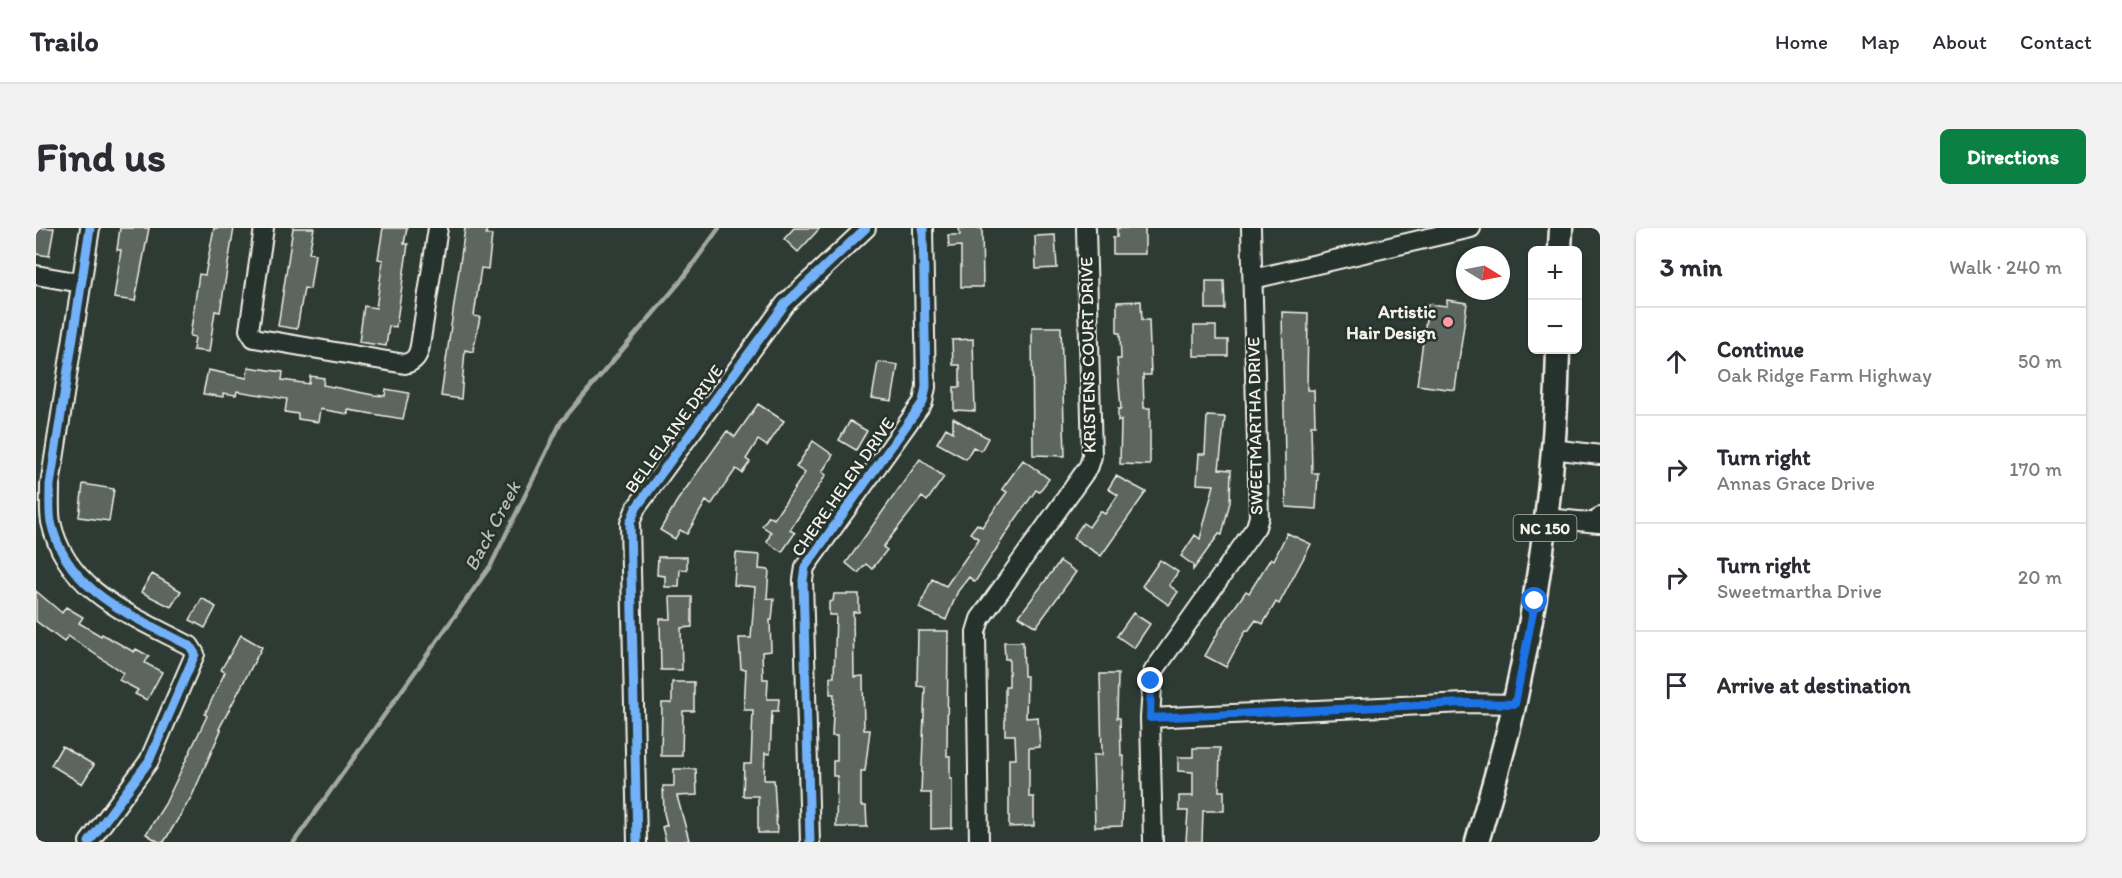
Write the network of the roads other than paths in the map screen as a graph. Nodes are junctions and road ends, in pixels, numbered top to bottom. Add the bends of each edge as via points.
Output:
1 (90, 228) edge
2 (264, 228) edge
3 (438, 228) edge
4 (866, 228) edge
5 (923, 228) edge
6 (1086, 228) edge
7 (1251, 228) edge
8 (1471, 228) edge
9 (1561, 228) edge
10 (1560, 246) edge
11 (36, 274) edge
12 (1253, 279) junction
13 (81, 283) junction
14 (1558, 354) edge
15 (1552, 449) junction
16 (1600, 455) edge
17 (1546, 518) junction
18 (1600, 518) edge
19 (1515, 704) junction
20 (1150, 718) junction
21 (89, 842) edge
22 (637, 842) edge
23 (810, 842) edge
24 (980, 842) edge
25 (1153, 842) edge
26 (1477, 842) edge

1 - 13 street
2 - 3 street via 249,330 254,338 405,364 417,356 420,346
4 - 22 street, BELLELAINE DRIVE via 785,304 636,508 630,524
5 - 23 street, CHERE HELEN DRIVE via 923,402 805,567
6 - 24 street, KRISTENS COURT DRIVE via 1092,456 1089,466 980,619 976,632
7 - 12 street, SWEETMARTHA DRIVE
8 - 12 street
9 - 10 main road
11 - 13 street
12 - 20 street, SWEETMARTHA DRIVE via 1259,517 1256,527 1153,672
13 - 21 street via 50,485 51,520 58,546 71,569 99,597 190,646 195,654 148,761
14 - 15 main road, NC 150
15 - 16 street
15 - 17 main road, NC 150
17 - 18 street via 1599,523
17 - 19 main road, NC 150
19 - 20 street
19 - 26 main road, NC 150
20 - 25 street, SWEETMARTHA DRIVE

